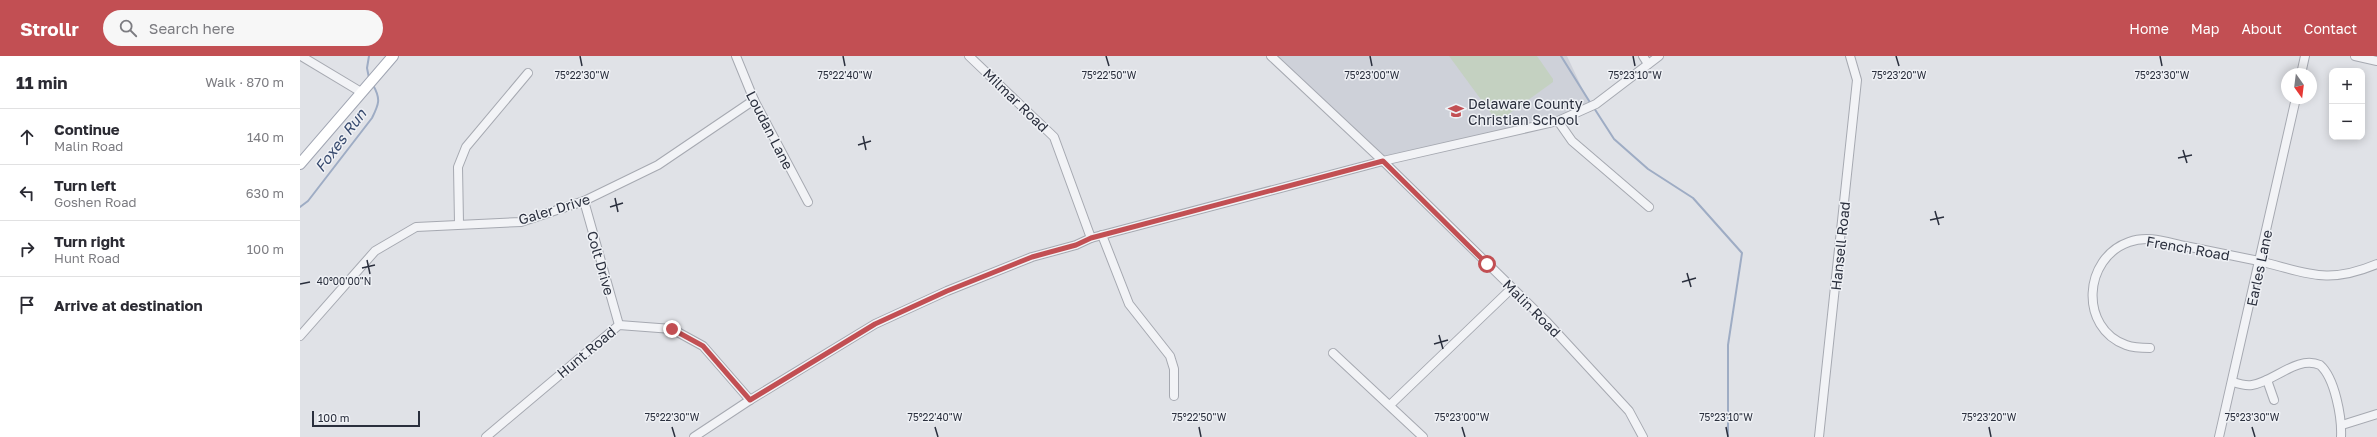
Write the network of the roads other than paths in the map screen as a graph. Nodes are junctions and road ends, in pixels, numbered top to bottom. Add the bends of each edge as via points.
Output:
1 (300, 56) edge
2 (393, 56) edge
3 (736, 56) edge
4 (969, 56) edge
5 (1271, 56) edge
6 (1643, 56) edge
7 (1659, 56) edge
8 (1850, 56) edge
9 (2305, 56) edge
10 (2355, 56) edge
11 (2377, 61) edge
12 (1648, 64) junction
13 (2303, 68) edge
14 (528, 73) dead end
15 (361, 92) junction
16 (754, 100) junction
17 (2295, 104) edge
18 (1558, 122) junction
19 (1383, 161) junction
20 (300, 164) edge
21 (584, 201) junction
22 (808, 202) dead end
23 (1649, 207) dead end
24 (459, 223) junction
25 (1102, 235) junction
26 (1091, 238) junction
27 (2260, 262) junction
28 (2377, 264) edge
29 (1511, 289) junction
30 (619, 325) junction
31 (300, 336) edge
32 (2150, 348) dead end
33 (1333, 353) dead end
34 (2267, 380) junction
35 (2233, 382) junction
36 (1174, 396) dead end
37 (750, 400) junction
38 (2274, 400) dead end
39 (1390, 405) junction
40 (2377, 414) edge
41 (2342, 425) junction
42 (486, 437) edge
43 (694, 437) edge
44 (1423, 437) edge
45 (1643, 437) edge
46 (1819, 437) edge
47 (2220, 437) edge
48 (2342, 437) edge

1 - 15 street
2 - 15 main road
3 - 16 street, Loudan Lane
4 - 26 street, Milmar Road via 1054,137
5 - 19 street, Malin Road
6 - 12 street
7 - 12 street
8 - 46 street, Hansell Road via 1857,80
9 - 13 street
10 - 11 street
12 - 18 street via 1594,106
14 - 24 street via 466,147 458,167
15 - 20 main road
16 - 21 street, Galer Drive via 658,165
16 - 22 street, Loudan Lane
17 - 27 street, Earles Lane
18 - 19 street
18 - 23 street via 1572,141
19 - 25 street
19 - 29 street, Malin Road
21 - 24 street, Galer Drive via 521,222
21 - 30 street, Colt Drive
24 - 31 street, Galer Drive via 416,227 375,251
25 - 26 street
25 - 36 street via 1129,304 1170,356 1174,369
26 - 37 street via 1076,245 1032,257 947,291 875,324
27 - 28 street, French Road via 2311,276 2359,272
27 - 32 street, French Road via 2148,238 2127,242 2111,253 2101,263 2094,280 2092,301 2096,318 2116,340 2134,348
27 - 35 street, Earles Lane
29 - 39 street
29 - 45 street, Malin Road via 1546,321 1629,411
30 - 37 street, Hunt Road via 672,329 703,346
30 - 42 street, Hunt Road
33 - 39 street
34 - 35 street via 2250,386
34 - 38 street
34 - 41 street via 2299,365 2320,365 2339,406
35 - 47 street, Earles Lane
37 - 43 street
39 - 44 street
40 - 41 street
41 - 48 street

